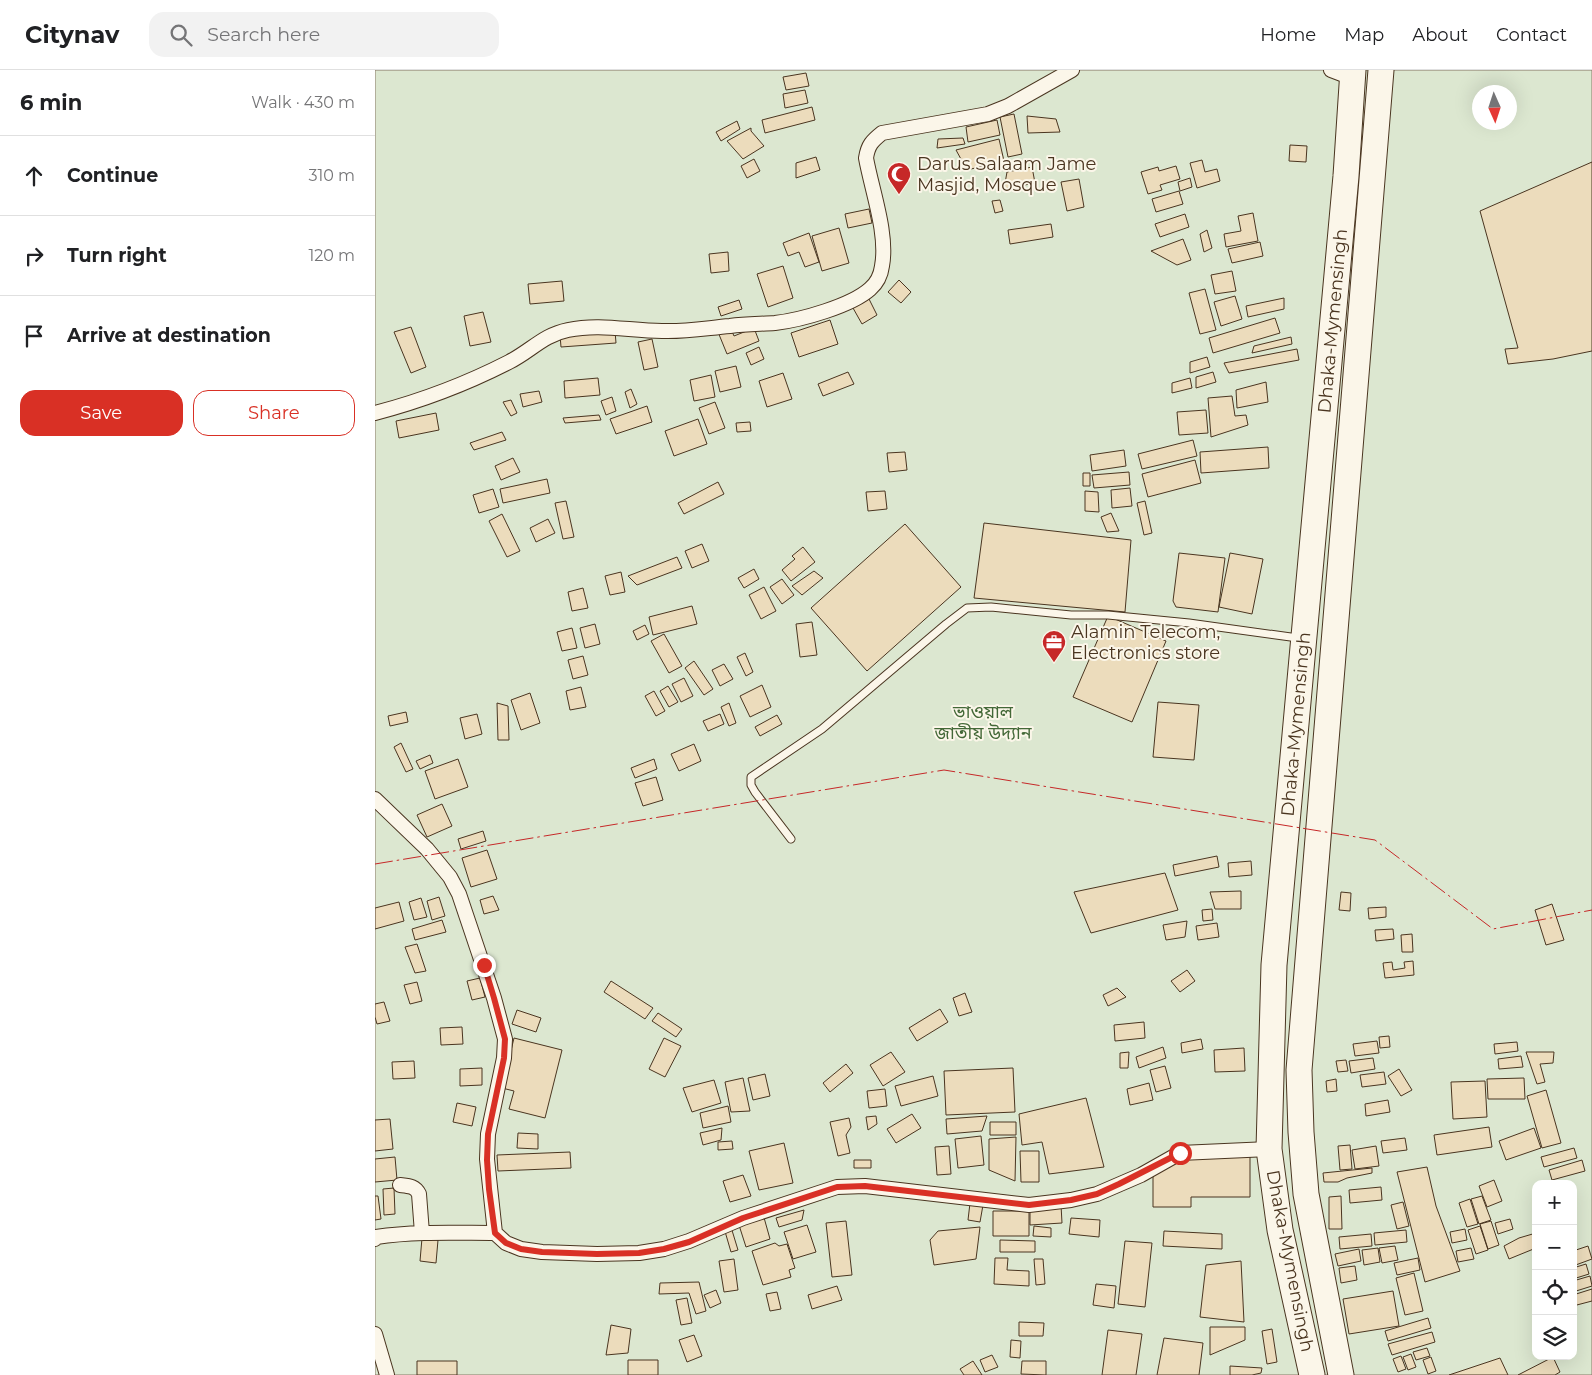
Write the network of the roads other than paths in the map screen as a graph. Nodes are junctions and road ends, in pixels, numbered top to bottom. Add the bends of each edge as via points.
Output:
1 (1072, 70) edge
2 (1381, 70) edge
3 (1345, 73) edge
4 (375, 413) edge
5 (1304, 639) junction
6 (375, 799) edge
7 (791, 839) dead end
8 (1269, 1149) junction
9 (400, 1185) dead end
10 (422, 1233) junction
11 (495, 1233) junction
12 (375, 1239) edge
13 (375, 1334) edge
14 (387, 1375) edge
15 (1312, 1375) edge
16 (1341, 1375) edge

1 - 4 street via 988,114 882,133 871,142 866,158 882,230 883,265 871,288 859,297 808,316 777,322 693,331 661,332 596,326 569,330 549,335 510,362 441,392
2 - 16 highway, Dhaka-Mymensingh via 1299,1070 1306,1194
3 - 5 highway, Dhaka-Mymensingh via 1346,176
5 - 7 lane via 1108,615 967,608 822,729 751,777 755,792
5 - 8 highway, Dhaka-Mymensingh via 1274,965
6 - 11 street via 427,849 449,877 459,894 494,998 505,1039 488,1134 487,1160
8 - 11 street via 1180,1153 1097,1194 1029,1205 865,1186 837,1187 743,1218 689,1242 639,1253 542,1252 506,1243
8 - 15 highway, Dhaka-Mymensingh via 1280,1230
9 - 10 street via 412,1186 419,1194
10 - 11 street
10 - 12 street
13 - 14 street

